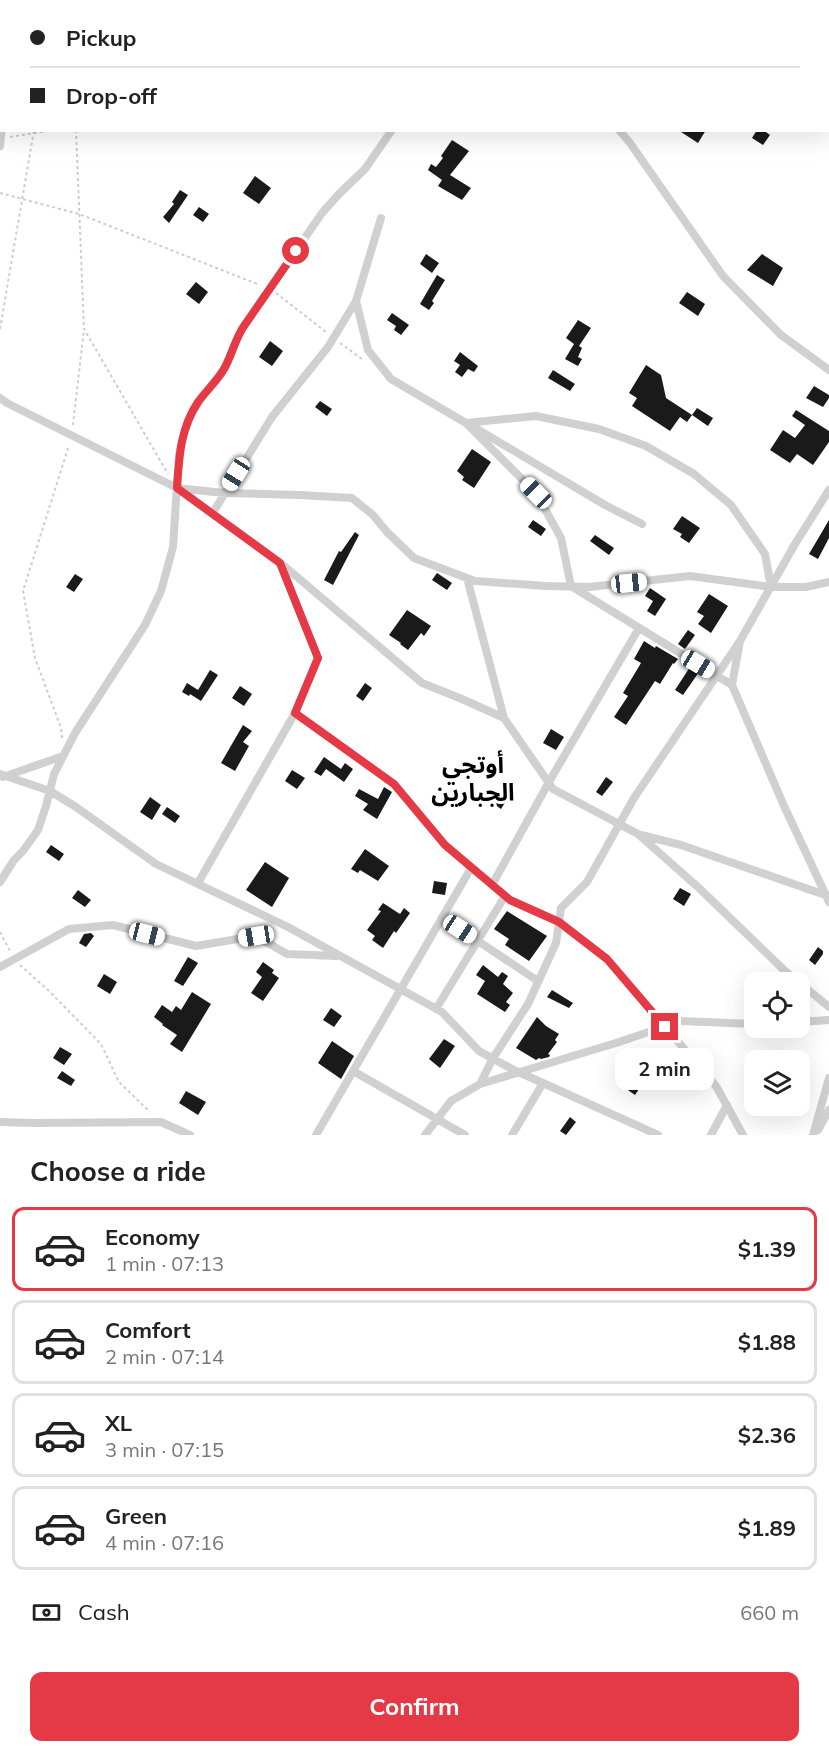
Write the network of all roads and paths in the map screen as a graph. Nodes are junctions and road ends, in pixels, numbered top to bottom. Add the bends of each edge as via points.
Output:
1 (34, 132) edge
2 (76, 132) edge
3 (391, 132) edge
4 (621, 132) edge
5 (1, 139) edge
6 (0, 146) edge
7 (0, 193) edge
8 (23, 199) junction
9 (79, 214) junction
10 (381, 218) dead end
11 (270, 289) junction
12 (356, 301) junction
13 (0, 328) edge
14 (84, 329) junction
15 (333, 338) junction
16 (362, 359) dead end
17 (829, 370) edge
18 (0, 398) edge
19 (466, 423) junction
20 (72, 436) junction
21 (177, 488) junction
22 (829, 490) edge
23 (224, 493) junction
24 (212, 514) junction
25 (642, 524) dead end
26 (280, 563) junction
27 (467, 578) junction
28 (829, 582) edge
29 (571, 586) junction
30 (771, 587) junction
31 (639, 628) junction
32 (740, 641) junction
33 (717, 675) junction
34 (732, 686) junction
35 (295, 713) junction
36 (504, 718) junction
37 (63, 756) junction
38 (1, 777) edge
39 (549, 782) junction
40 (50, 791) junction
41 (620, 824) junction
42 (638, 834) junction
43 (471, 868) junction
44 (0, 882) edge
45 (198, 883) junction
46 (492, 885) junction
47 (505, 896) junction
48 (828, 898) edge
49 (442, 917) junction
50 (559, 922) junction
51 (0, 932) edge
52 (478, 941) junction
53 (340, 956) junction
54 (14, 959) junction
55 (0, 967) edge
56 (787, 972) edge
57 (538, 981) junction
58 (400, 989) junction
59 (810, 992) edge
60 (829, 1007) edge
61 (436, 1009) junction
62 (829, 1020) edge
63 (810, 1021) edge
64 (744, 1024) edge
65 (665, 1027) junction
66 (493, 1058) junction
67 (353, 1071) junction
68 (520, 1072) junction
69 (829, 1078) edge
70 (543, 1083) junction
71 (480, 1084) junction
72 (727, 1105) junction
73 (829, 1110) edge
74 (437, 1119) junction
75 (0, 1122) edge
76 (161, 1122) junction
77 (640, 1132) edge
78 (190, 1135) edge
79 (316, 1135) edge
80 (424, 1135) edge
81 (465, 1135) edge
82 (512, 1135) edge
83 (658, 1135) edge
84 (711, 1135) edge
85 (743, 1135) edge
86 (814, 1135) edge

1 - 5 path
1 - 8 path
2 - 9 path
3 - 11 street via 365,169 322,213
4 - 17 street via 723,276 781,335
5 - 6 street
7 - 8 path
8 - 9 path
8 - 13 path
9 - 11 path
9 - 14 path
10 - 12 street
11 - 15 path
11 - 21 street via 237,336 224,370 190,415 181,441
12 - 15 street
12 - 19 street via 368,350 391,379
14 - 20 path
14 - 21 path
15 - 16 path
15 - 23 street via 272,417
18 - 20 street
19 - 25 street
19 - 29 street via 536,493 561,538
19 - 30 street via 536,416 599,429 646,446 694,474 731,505 765,554
20 - 21 street
20 - 37 path via 22,591 35,658 61,728
21 - 23 street
21 - 24 street
21 - 37 street via 173,547 161,591 145,625
22 - 30 street
23 - 24 street
23 - 27 street via 352,498 414,558
24 - 26 street
26 - 35 street via 318,658
26 - 36 street via 422,683
27 - 29 street
27 - 36 street
28 - 30 street via 806,587
29 - 30 street via 690,576
29 - 31 street
30 - 32 street
31 - 33 street
31 - 39 street
32 - 33 street
32 - 34 street
33 - 34 street
33 - 41 street
34 - 48 street
35 - 43 street via 394,784 445,845
35 - 45 street
36 - 39 street
37 - 38 street
37 - 40 street
38 - 40 street
39 - 41 street via 553,789
39 - 46 street
40 - 44 street via 38,830
40 - 45 street via 156,864
41 - 42 street
41 - 50 street via 587,882 561,908
42 - 48 street via 681,845
42 - 56 street
43 - 46 street
43 - 49 street
45 - 53 street
46 - 47 street
47 - 50 street
47 - 52 street
49 - 52 street
49 - 58 street
50 - 57 street via 556,943
50 - 65 street via 607,959
51 - 54 path
52 - 57 street
52 - 61 street
53 - 54 street via 286,954 256,936 196,946 113,925 69,929
53 - 58 street
54 - 55 street
54 - 76 path via 101,1044 119,1082
57 - 66 street
58 - 61 street
58 - 67 street
59 - 60 street
61 - 66 street via 479,1051
62 - 63 street
64 - 65 street via 681,1021
65 - 68 street
65 - 72 street via 716,1086
66 - 68 street
66 - 71 street
67 - 74 street
67 - 79 street
68 - 70 street
68 - 71 street
69 - 86 street
70 - 77 street
70 - 82 street
71 - 74 street via 451,1101
72 - 84 street
72 - 85 street
73 - 86 street
74 - 80 street
74 - 81 street
75 - 76 street
76 - 78 street
77 - 83 street

